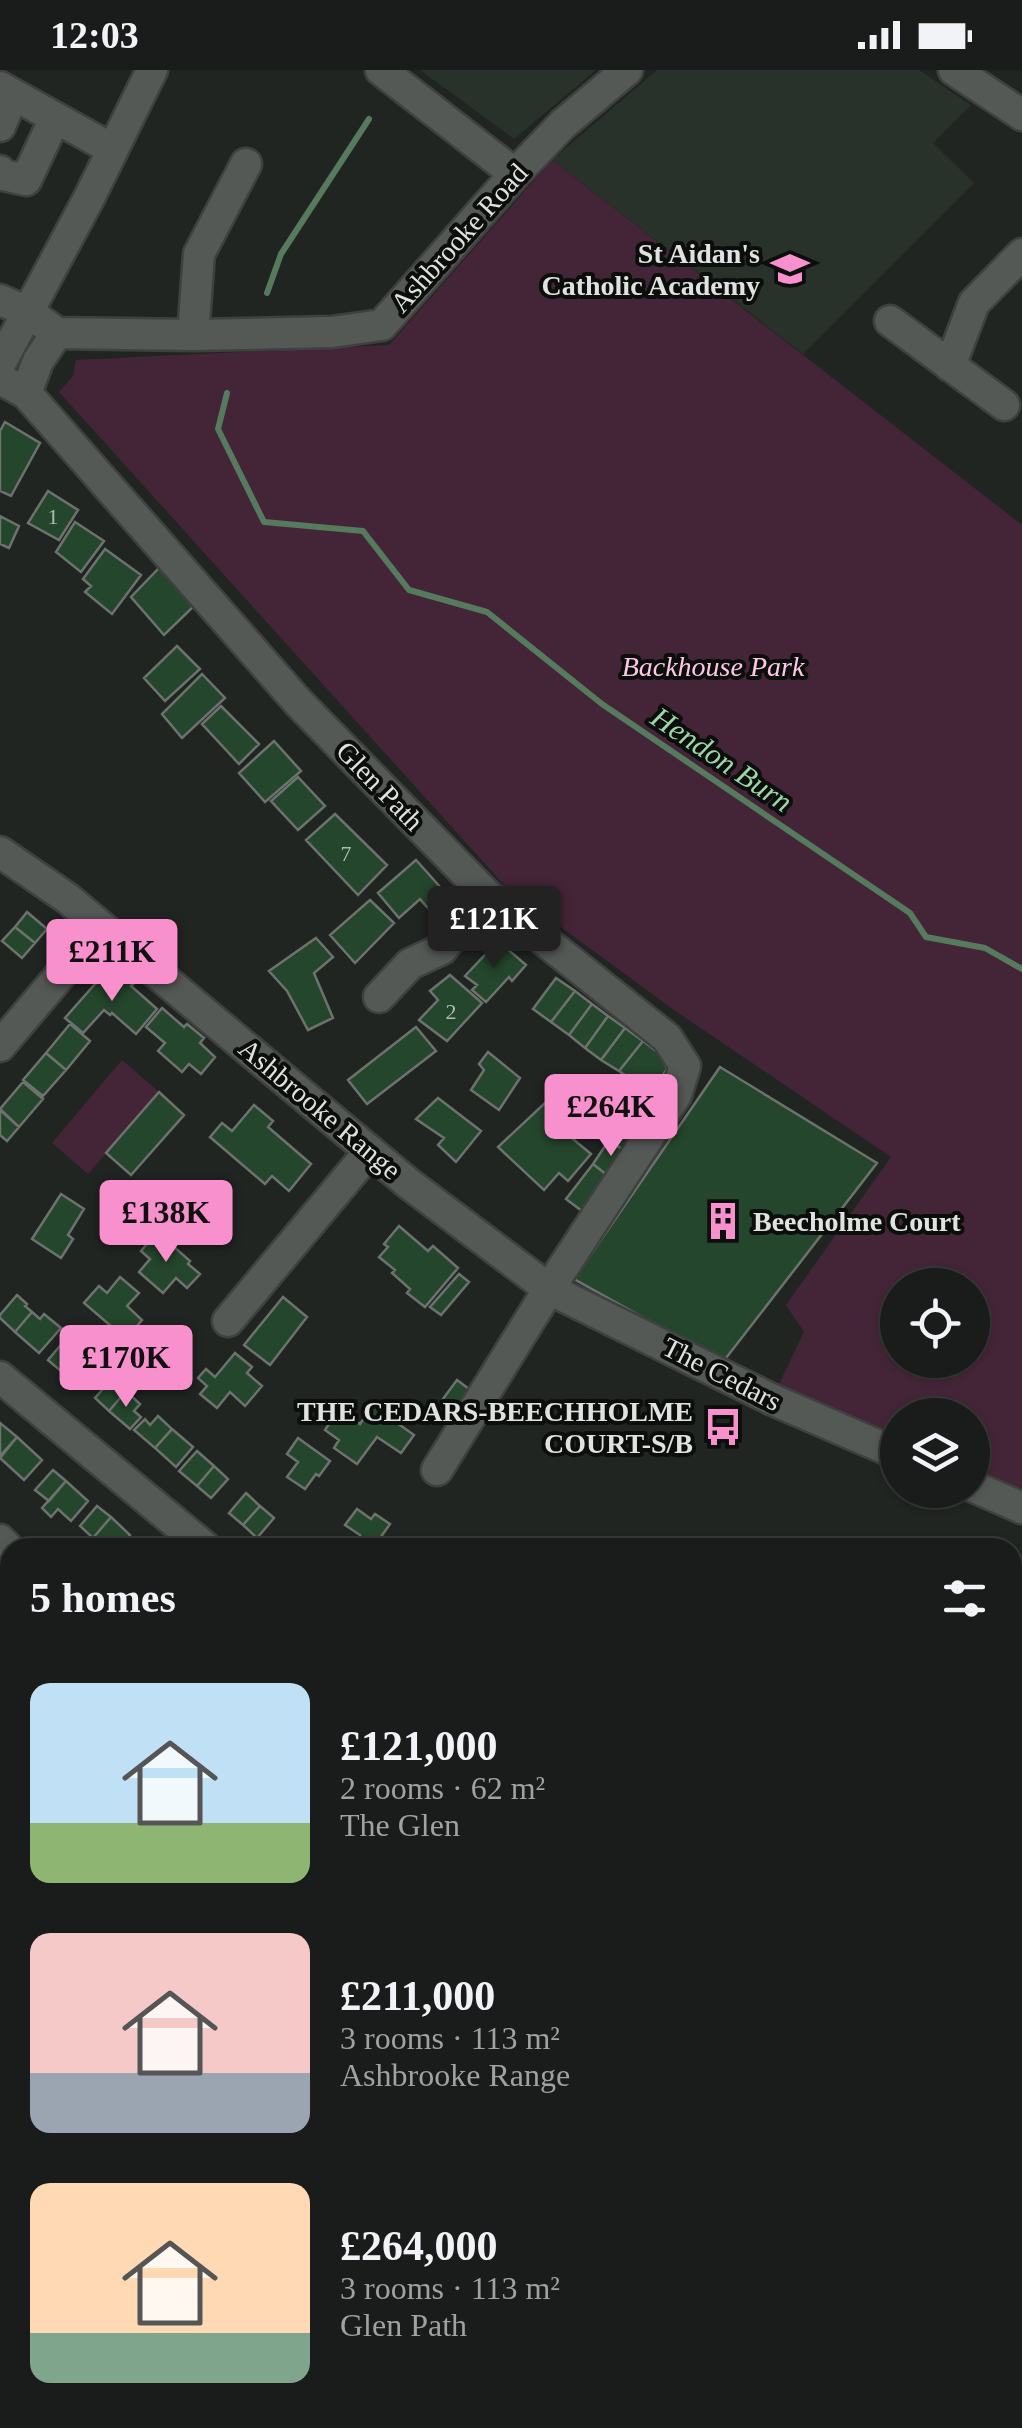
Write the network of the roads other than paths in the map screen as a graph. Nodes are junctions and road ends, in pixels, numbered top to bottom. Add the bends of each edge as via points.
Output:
1 (152, 70) edge
2 (380, 70) edge
3 (628, 70) edge
4 (954, 70) edge
5 (7, 91) edge
6 (1022, 115) edge
7 (55, 118) junction
8 (0, 126) edge
9 (112, 149) junction
10 (246, 164) dead end
11 (0, 172) edge
12 (514, 174) junction
13 (1022, 254) edge
14 (14, 306) edge
15 (890, 321) dead end
16 (56, 332) junction
17 (194, 335) junction
18 (0, 364) edge
19 (950, 366) junction
20 (13, 386) edge
21 (1004, 405) dead end
22 (0, 852) edge
23 (486, 894) junction
24 (101, 926) junction
25 (379, 997) dead end
26 (0, 1046) edge
27 (370, 1151) junction
28 (549, 1288) junction
29 (228, 1321) dead end
30 (0, 1377) edge
31 (880, 1446) edge
32 (437, 1470) dead end
33 (990, 1494) edge
34 (1022, 1508) edge
35 (194, 1538) edge

1 - 9 street
2 - 12 street
3 - 12 street, Ashbrooke Road
4 - 6 street
5 - 7 street
5 - 8 street
7 - 9 street
7 - 11 street via 26,180
9 - 14 street
10 - 17 street via 199,254
12 - 17 street, Ashbrooke Road via 382,325
13 - 19 street via 974,303
14 - 16 street
14 - 18 street
15 - 19 street
16 - 17 street, Ashbrooke Road
16 - 20 street
19 - 21 street
20 - 23 street, Glen Path via 298,702
22 - 24 street, Ashbrooke Range
23 - 25 street via 442,950 410,964
23 - 28 street, Glen Path via 668,1038 685,1066 676,1095
24 - 26 street
24 - 27 street, Ashbrooke Range
27 - 28 street, Ashbrooke Range
27 - 29 street
28 - 31 street, The Cedars
28 - 32 street
30 - 35 street
33 - 34 street

